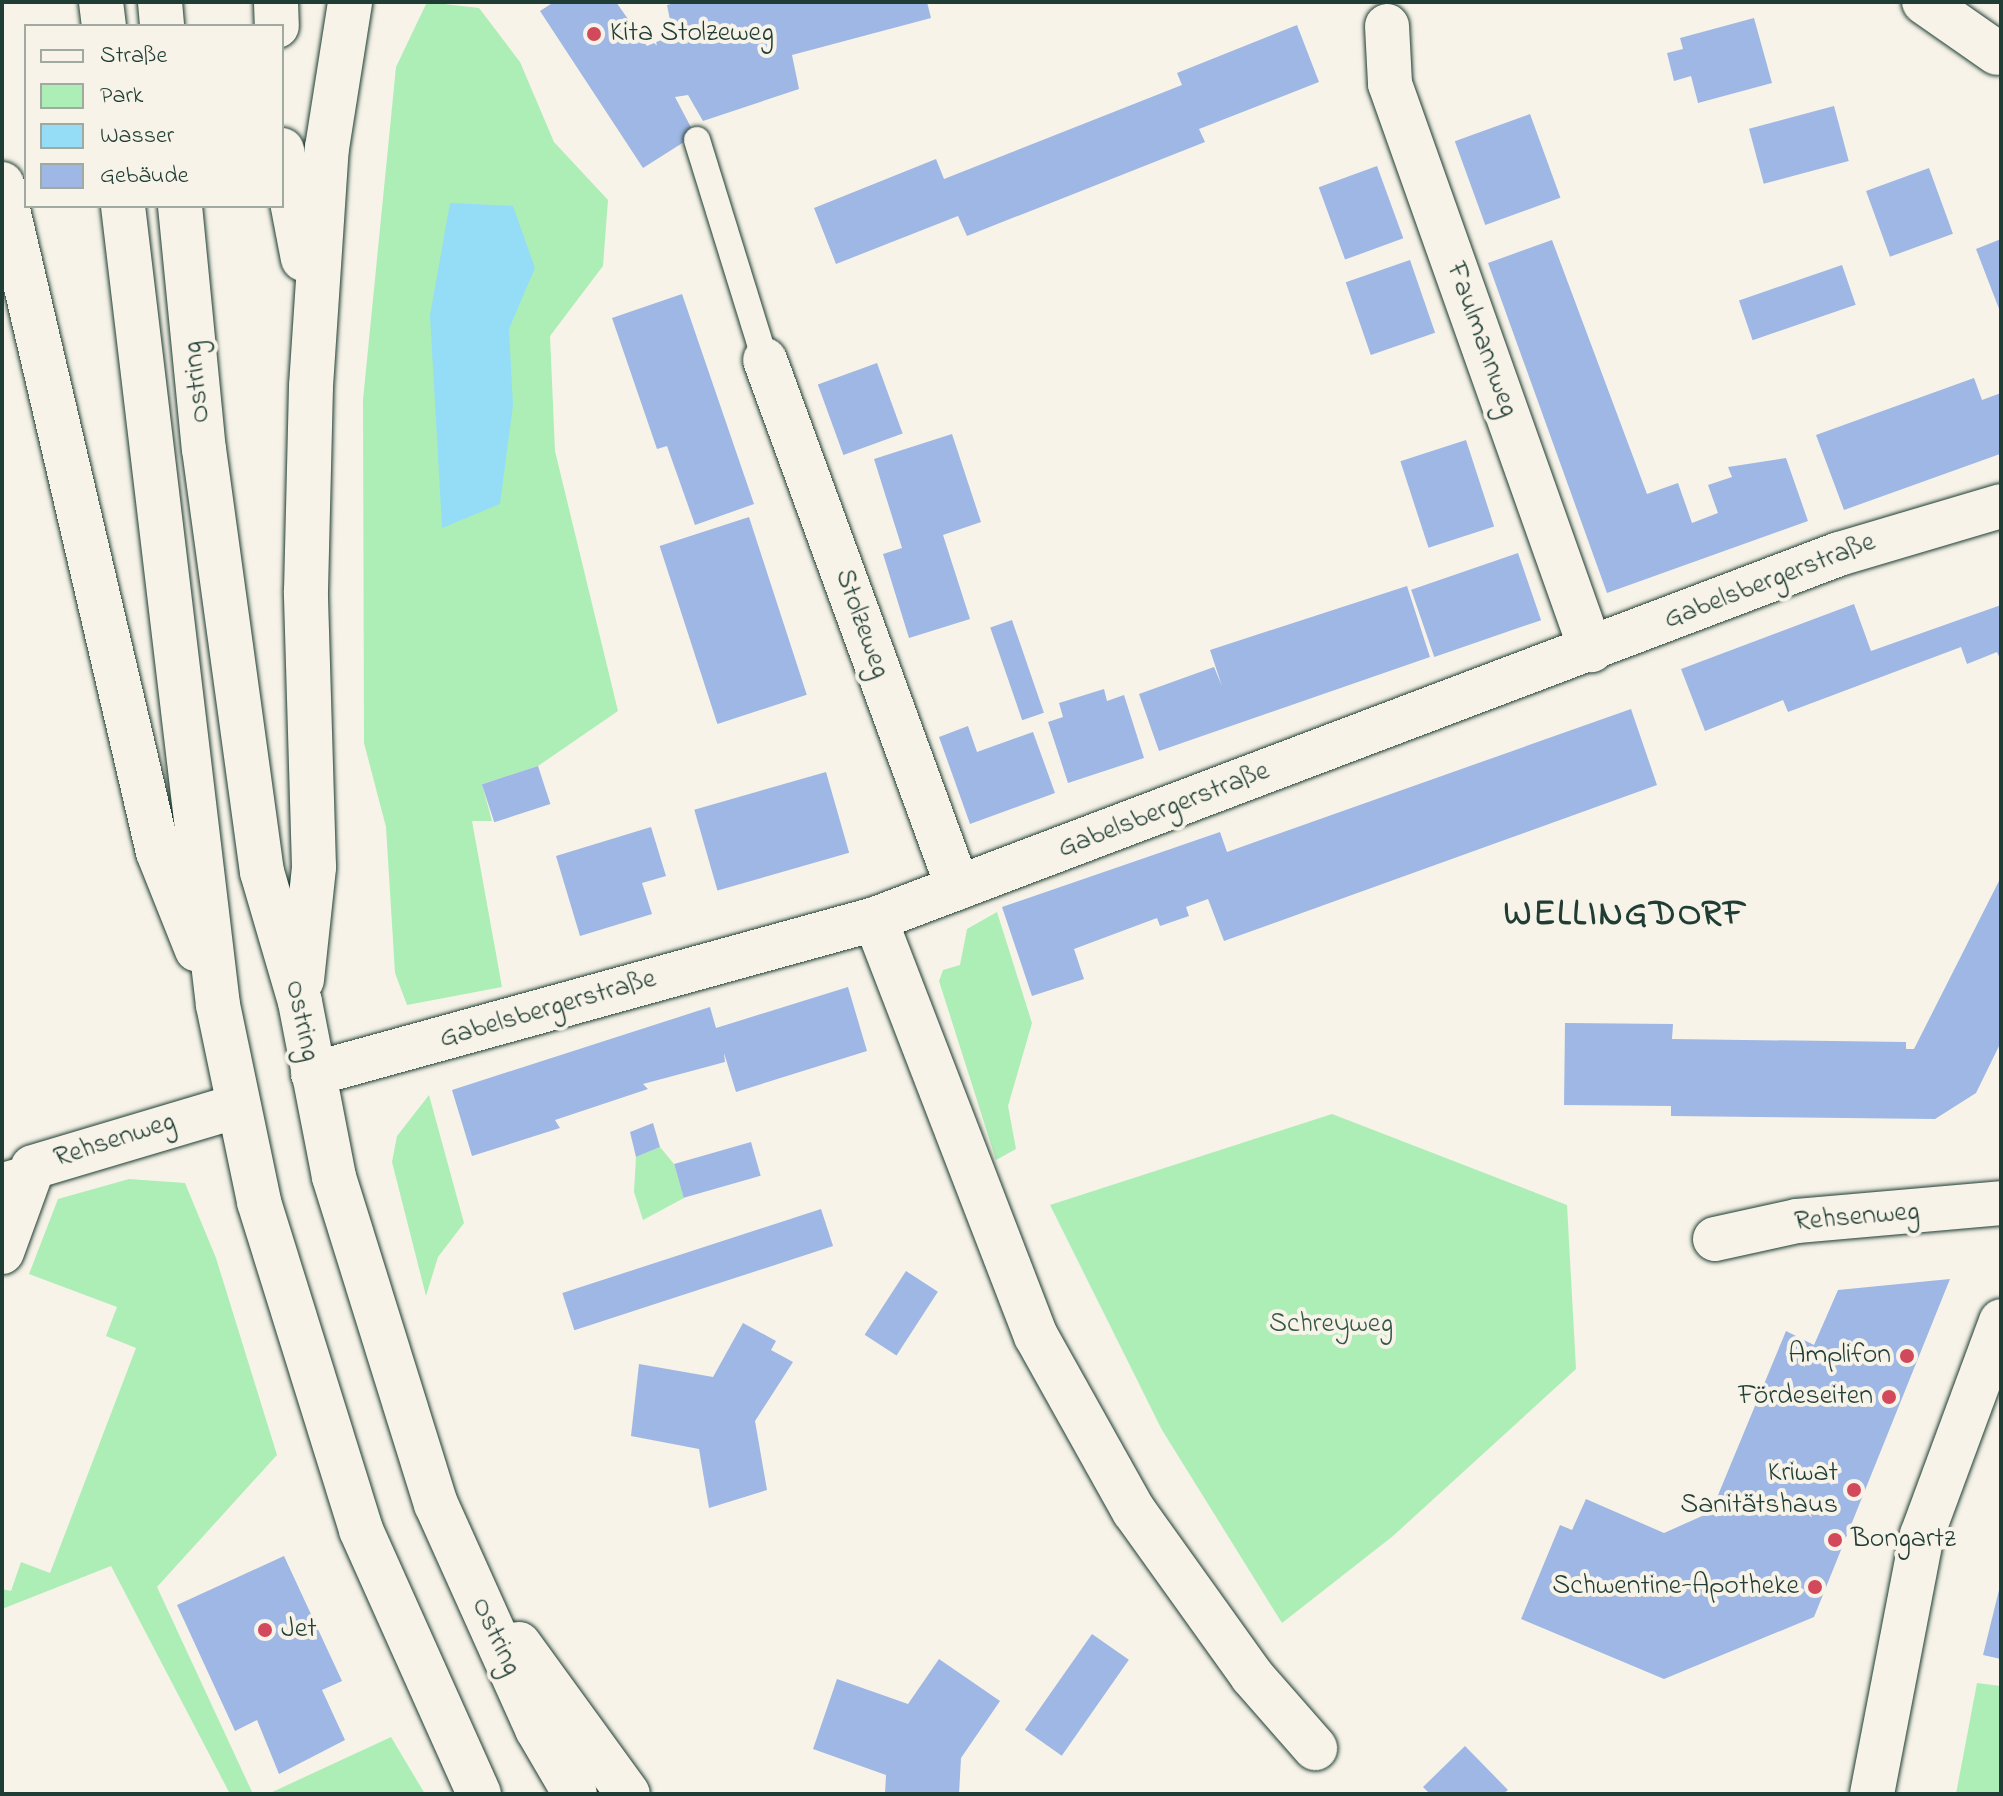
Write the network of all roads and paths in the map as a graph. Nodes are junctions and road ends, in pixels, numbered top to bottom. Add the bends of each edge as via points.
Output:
1 (101, 2) edge
2 (160, 2) edge
3 (276, 2) edge
4 (350, 2) edge
5 (1924, 2) edge
6 (104, 24) edge
7 (162, 24) edge
8 (277, 24) edge
9 (1387, 26) dead end
10 (1997, 53) dead end
11 (697, 140) dead end
12 (284, 160) edge
13 (2, 184) edge
14 (123, 208) edge
15 (180, 208) edge
16 (315, 320) junction
17 (765, 360) joint
18 (2001, 506) edge
19 (1591, 650) junction
20 (958, 888) junction
21 (875, 919) junction
22 (300, 1002) junction
23 (218, 1005) junction
24 (313, 1074) junction
25 (238, 1106) junction
26 (18, 1172) edge
27 (2001, 1203) edge
28 (1715, 1239) dead end
29 (2, 1252) edge
30 (2001, 1321) edge
31 (462, 1566) junction
32 (1315, 1748) dead end
33 (479, 1794) edge
34 (575, 1794) edge
35 (628, 1794) edge
36 (1872, 1794) edge

1 - 6 main road
2 - 7 main road
3 - 8 main road
4 - 16 main road via 327,148
5 - 10 main road
9 - 19 main road, Faulmannweg via 1390,84
11 - 17 lane
12 - 16 main road
13 - 23 main road via 158,852
14 - 23 main road, Ostring
15 - 22 main road, Ostring via 204,449 262,872
16 - 22 main road via 306,591 314,867
17 - 20 main road, Stolzeweg
18 - 19 main road, Gabelsbergerstraße via 1839,554
19 - 20 main road, Gabelsbergerstraße
20 - 21 main road, Gabelsbergerstraße
21 - 24 main road, Gabelsbergerstraße
21 - 32 main road via 1036,1336 1134,1511 1252,1676
22 - 24 main road, Ostring
23 - 25 main road, Ostring
24 - 31 main road, Ostring via 362,1283
25 - 26 main road, Rehsenweg
25 - 33 main road, Ostring via 317,1407 361,1530
26 - 29 main road, Rehsenweg
27 - 28 main road, Rehsenweg via 1797,1221
30 - 36 main road via 1922,1535
31 - 34 main road, Ostring
31 - 35 main road

